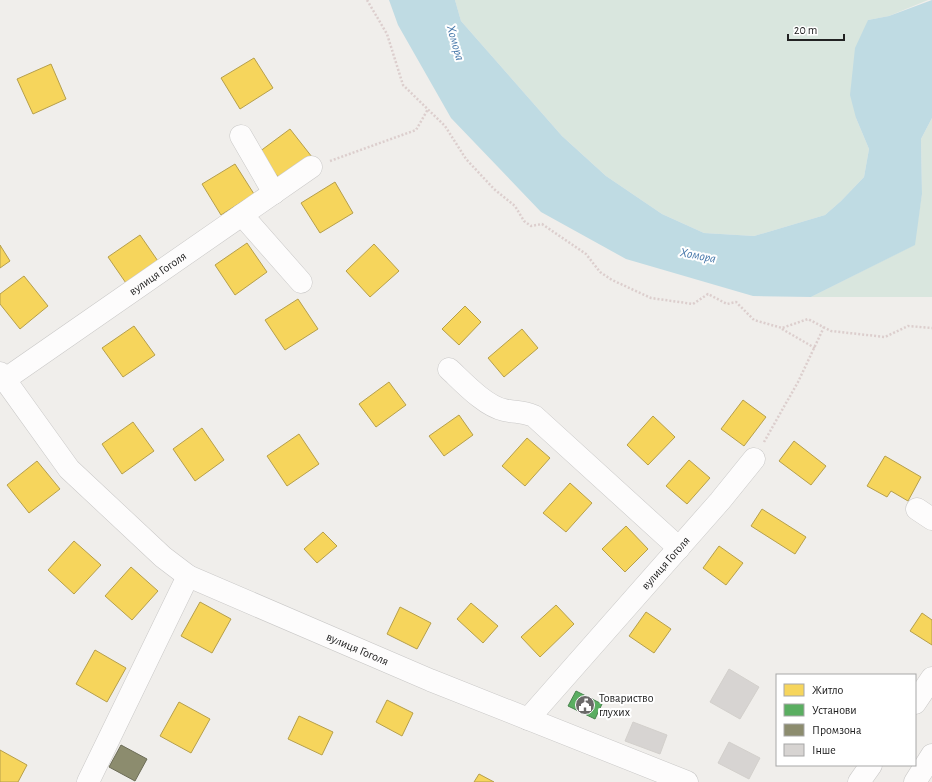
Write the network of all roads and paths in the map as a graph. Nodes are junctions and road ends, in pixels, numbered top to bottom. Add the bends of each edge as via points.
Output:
1 (367, 0) edge
2 (428, 109) junction
3 (241, 136) dead end
4 (311, 167) joint
5 (274, 193) junction
6 (242, 215) junction
7 (301, 282) dead end
8 (824, 327) junction
9 (782, 328) junction
10 (932, 328) edge
11 (815, 348) junction
12 (449, 369) dead end
13 (2, 376) edge
14 (754, 459) joint
15 (679, 548) junction
16 (188, 576) junction
17 (932, 678) edge
18 (916, 701) edge
19 (528, 719) junction
20 (932, 755) edge
21 (870, 766) edge
22 (88, 782) edge
23 (687, 782) edge
24 (859, 782) edge
25 (915, 782) edge

1 - 2 path via 387,34 404,85
2 - 4 path via 416,130
2 - 9 path via 445,126 466,159 494,189 515,206 524,221 531,226 542,224 559,235 586,254 600,272 612,280 651,298 693,304 708,294 727,304 736,302 754,320
3 - 5 street
4 - 5 street, вулиця Гоголя
5 - 6 street, вулиця Гоголя
6 - 7 street
6 - 13 street, вулиця Гоголя
8 - 9 path via 808,319
8 - 10 path via 831,331 885,337 908,326
8 - 11 path
9 - 11 path
11 - 14 path
12 - 15 street via 485,401 503,410 523,411 534,416
13 - 16 street, вулиця Гоголя via 69,469 162,557
14 - 15 street, вулиця Гоголя
15 - 19 street, вулиця Гоголя
16 - 19 street, вулиця Гоголя via 430,680
16 - 22 street
17 - 18 street
19 - 23 street, вулиця Гоголя
20 - 25 street
21 - 24 street

